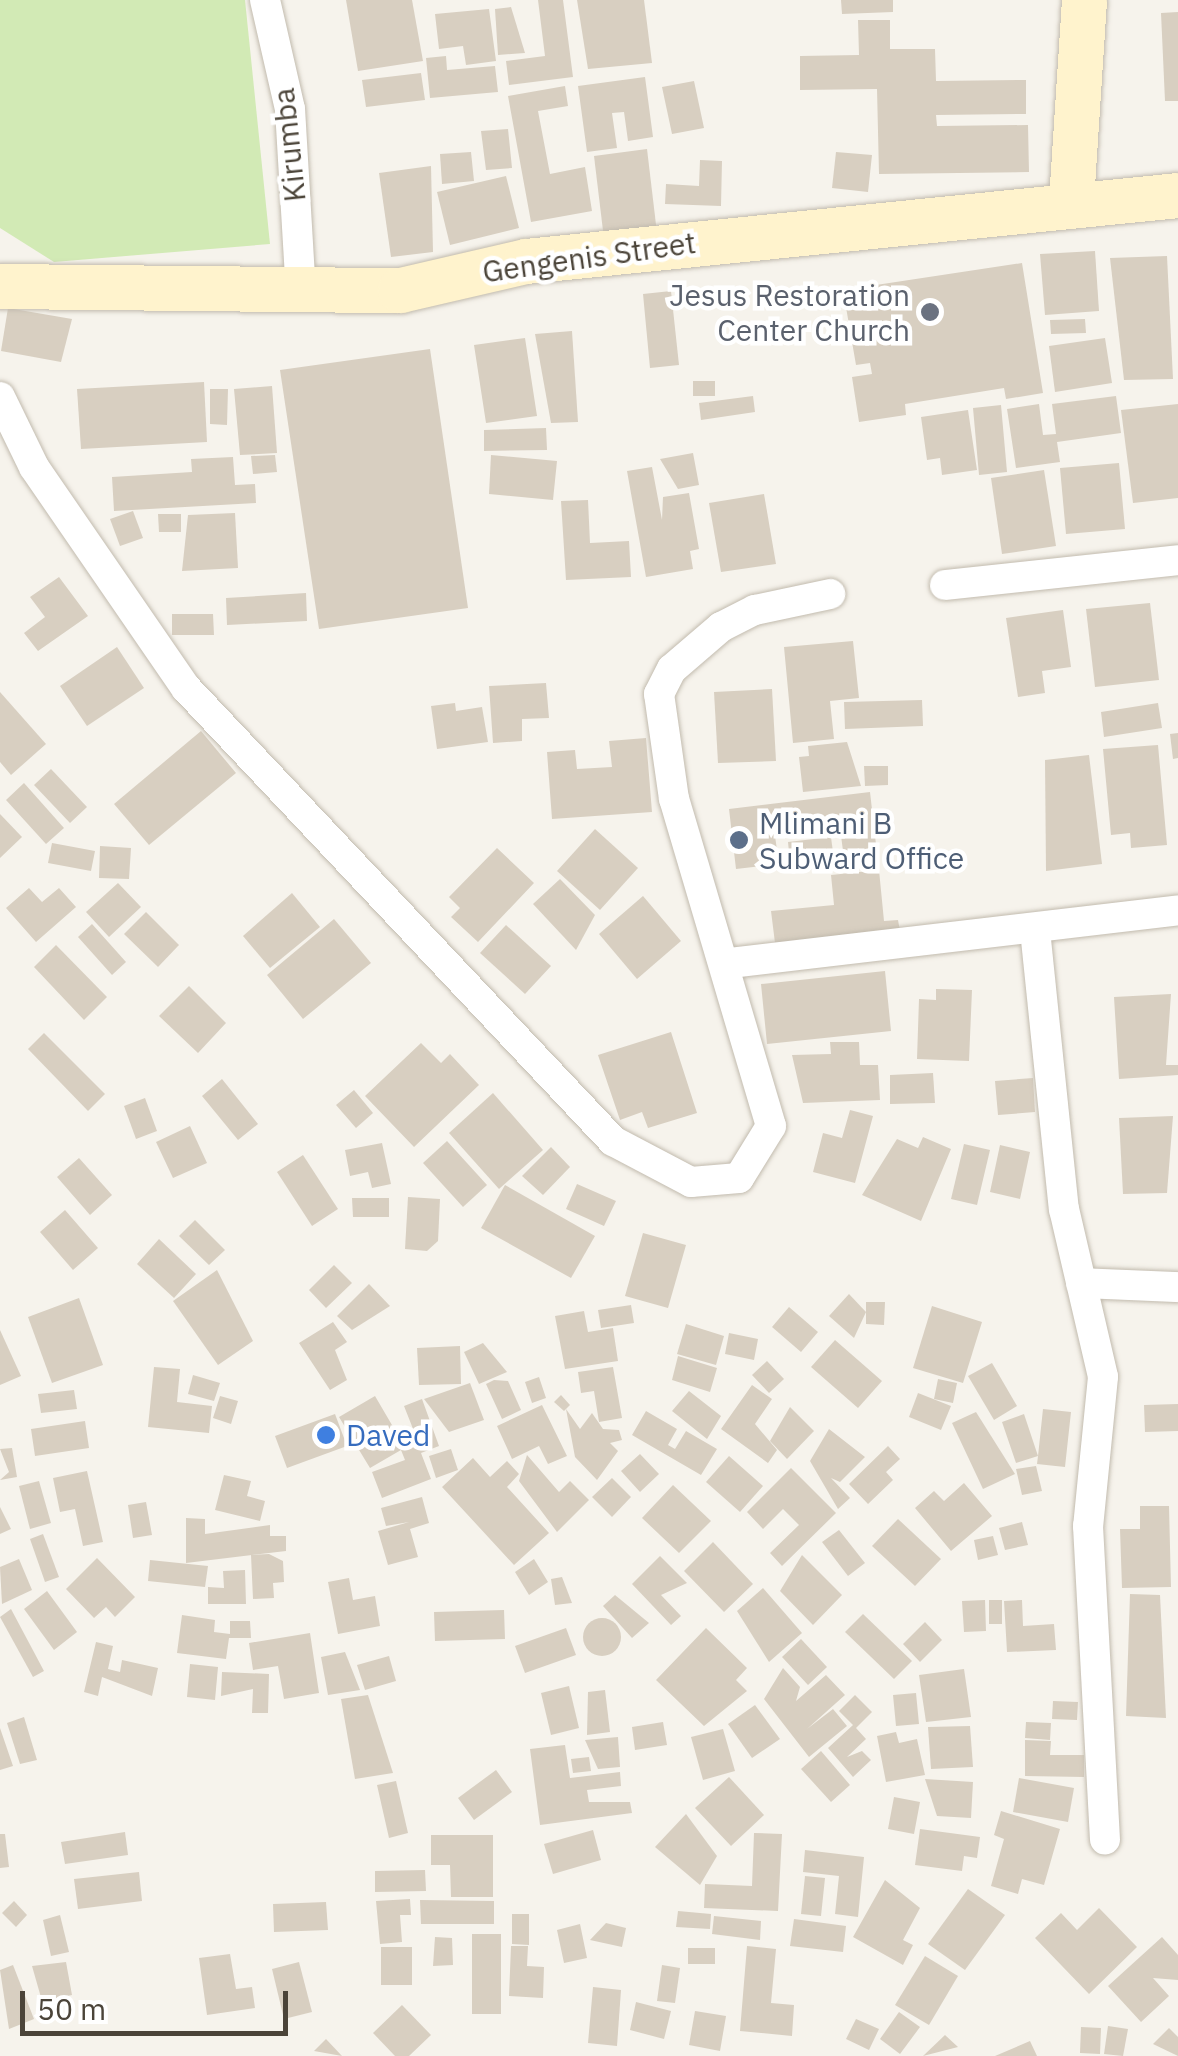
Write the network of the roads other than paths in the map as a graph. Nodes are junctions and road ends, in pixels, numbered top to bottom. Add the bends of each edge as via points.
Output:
1 (1084, 0) edge
2 (270, 3) edge
3 (1178, 195) edge
4 (1070, 201) junction
5 (0, 286) edge
6 (301, 292) junction
7 (0, 398) edge
8 (1178, 560) edge
9 (944, 584) dead end
10 (830, 594) dead end
11 (1178, 910) edge
12 (1035, 930) junction
13 (730, 964) junction
14 (1081, 1282) junction
15 (1178, 1287) edge
16 (1105, 1840) dead end

1 - 4 street
2 - 6 street, Kirumba via 290,108
3 - 4 street, Gengenis Street
4 - 6 street, Gengenis Street via 526,261 400,290
5 - 6 street, Gengenis Street
7 - 13 street via 34,467 186,688 613,1141 691,1182 738,1178 760,1156 771,1126
8 - 9 street
10 - 13 street via 755,610 721,628 672,669 659,694 674,799
11 - 12 street
12 - 13 street
12 - 14 street via 1064,1209
14 - 15 street
14 - 16 street via 1103,1376 1088,1526

